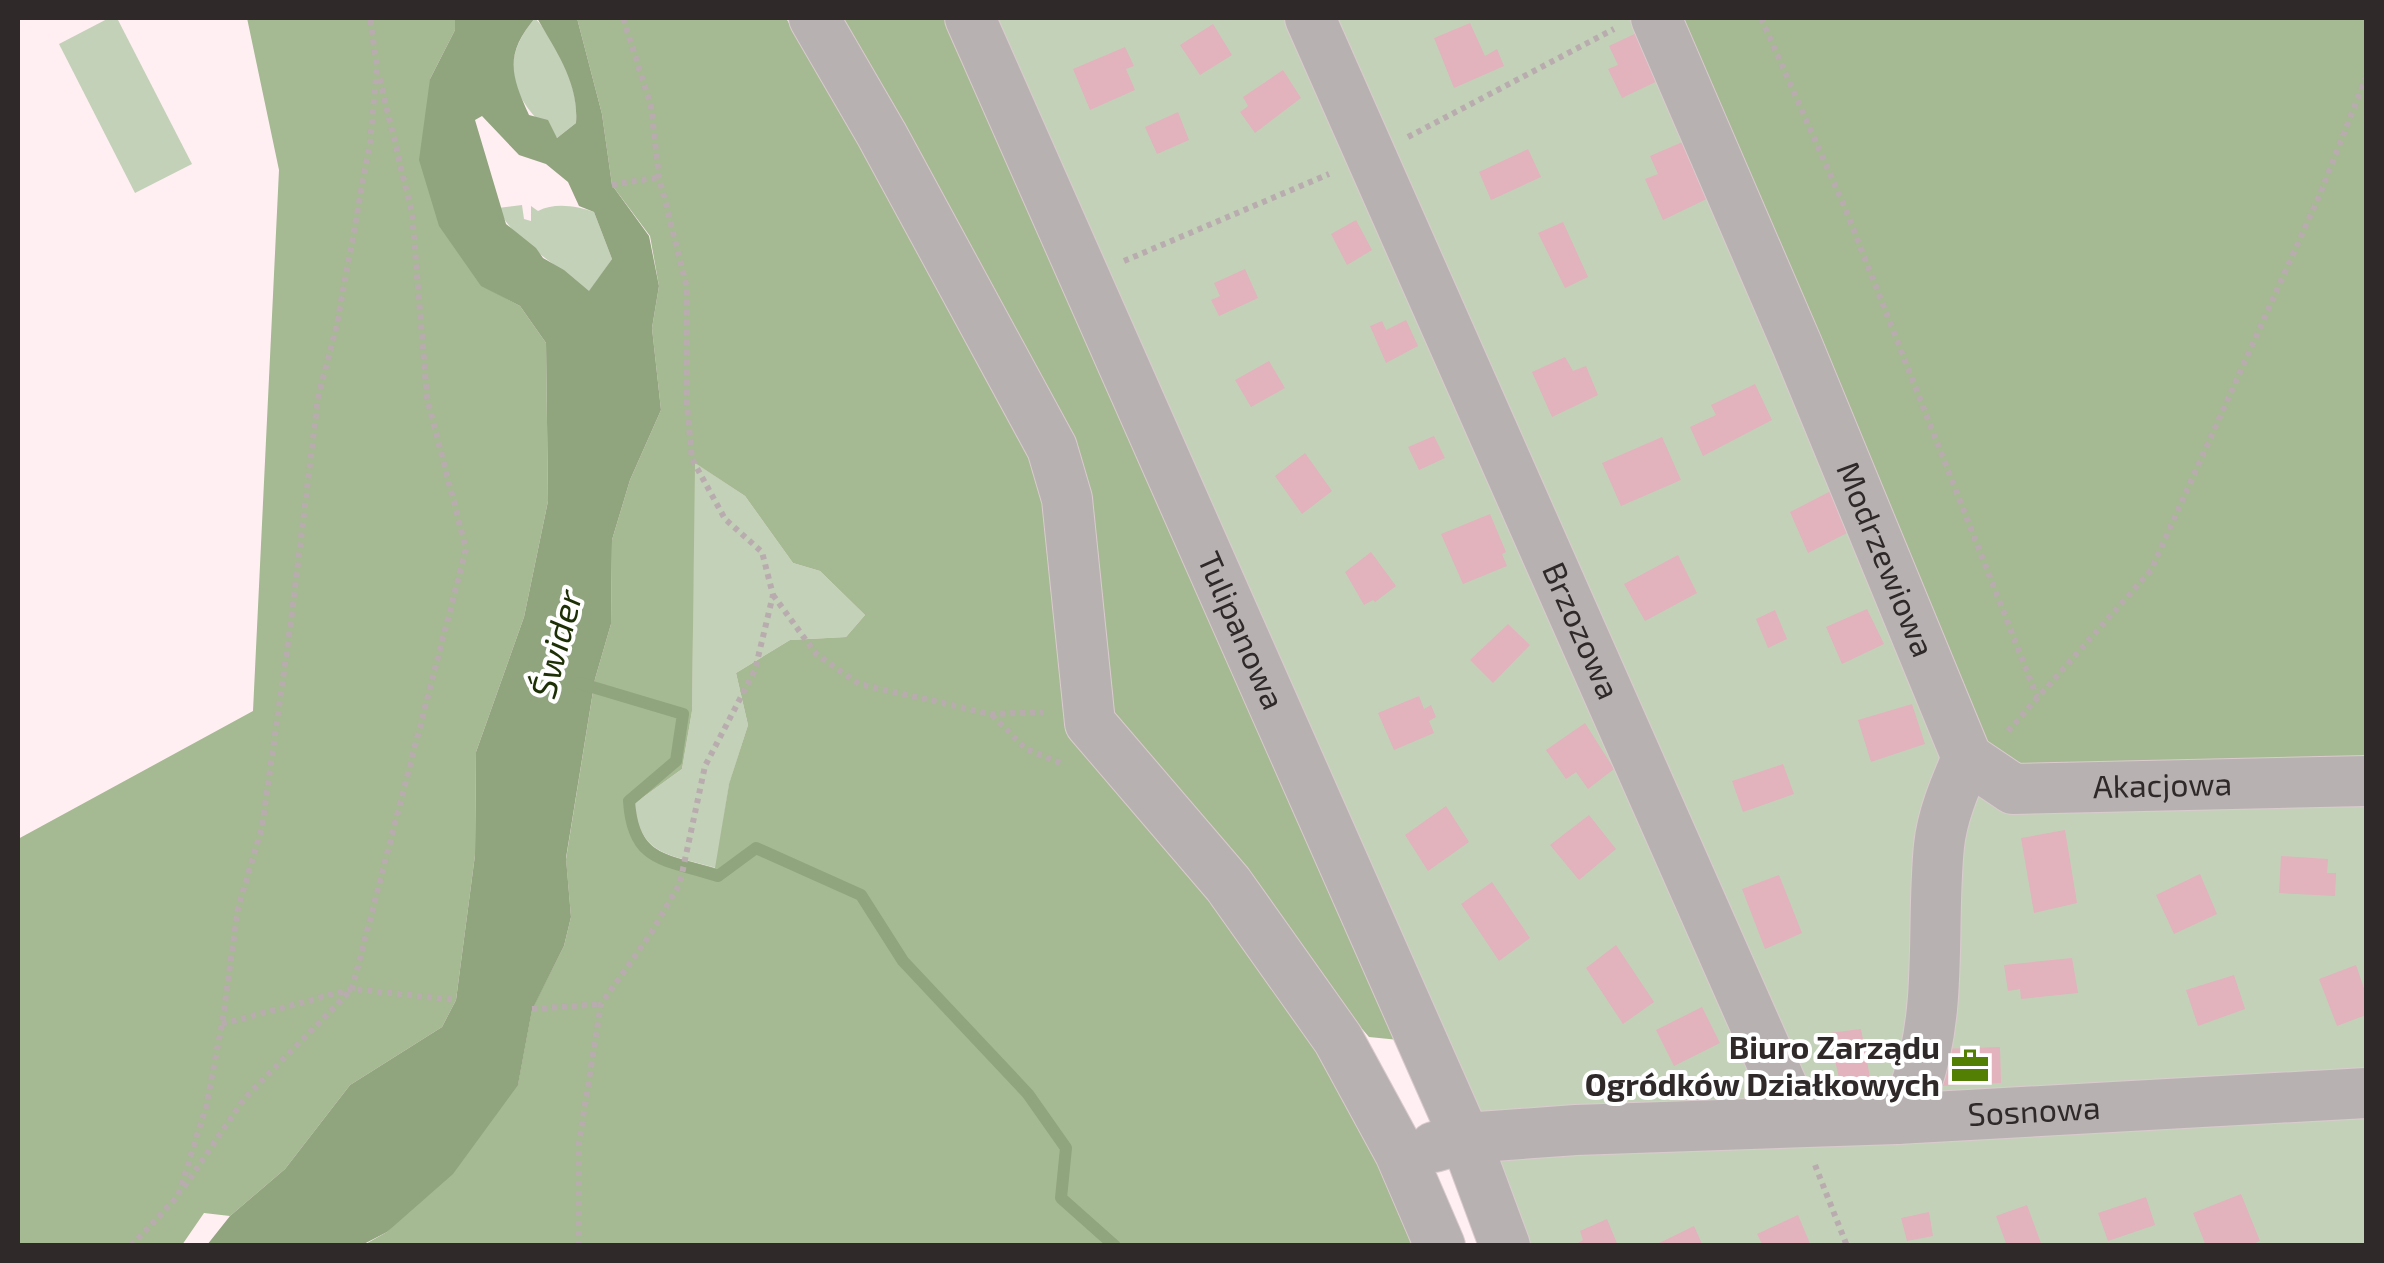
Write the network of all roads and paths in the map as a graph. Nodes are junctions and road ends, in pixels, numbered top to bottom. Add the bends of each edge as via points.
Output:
1 (370, 18) edge
2 (623, 18) edge
3 (814, 18) edge
4 (970, 18) edge
5 (1310, 18) edge
6 (1656, 18) edge
7 (1761, 18) edge
8 (376, 68) junction
9 (2366, 77) edge
10 (658, 177) junction
11 (612, 184) dead end
12 (773, 595) junction
13 (2037, 698) junction
14 (1089, 712) junction
15 (1972, 761) junction
16 (2366, 782) edge
17 (352, 990) junction
18 (456, 1000) dead end
19 (601, 1004) junction
20 (532, 1010) dead end
21 (222, 1024) junction
22 (2366, 1093) edge
23 (1897, 1119) junction
24 (1798, 1122) junction
25 (1436, 1146) junction
26 (178, 1196) junction
27 (131, 1246) edge
28 (579, 1246) edge
29 (1440, 1246) edge
30 (1505, 1246) edge
31 (1847, 1246) edge

1 - 8 path
2 - 10 path via 651,106
3 - 14 street via 1052,448 1067,499
4 - 25 street, Tulipanowa
5 - 24 street, Brzozowa
6 - 15 street, Modrzewiowa
7 - 13 path via 1845,208
8 - 17 path via 412,214 427,398 466,549
8 - 21 path via 370,142 318,397 262,827 238,908
9 - 13 path via 2150,570
10 - 11 path
10 - 12 path via 687,288 692,459 725,519 762,552
12 - 14 path via 816,654 859,684 991,714
12 - 19 path via 755,670 705,766 680,883
13 - 15 path
14 - 25 street via 1090,724 1239,899 1338,1039
15 - 16 street, Akacjowa via 2013,789
15 - 23 street via 1950,800 1939,842 1934,994 1916,1087
17 - 18 path
17 - 21 path
17 - 26 path via 244,1099
19 - 20 path
19 - 28 path via 579,1142
21 - 26 path
22 - 23 street, Sosnowa
23 - 24 street, Sosnowa
24 - 25 street, Sosnowa via 1576,1130
24 - 31 path
25 - 29 street
25 - 30 street, Tulipanowa
26 - 27 path

